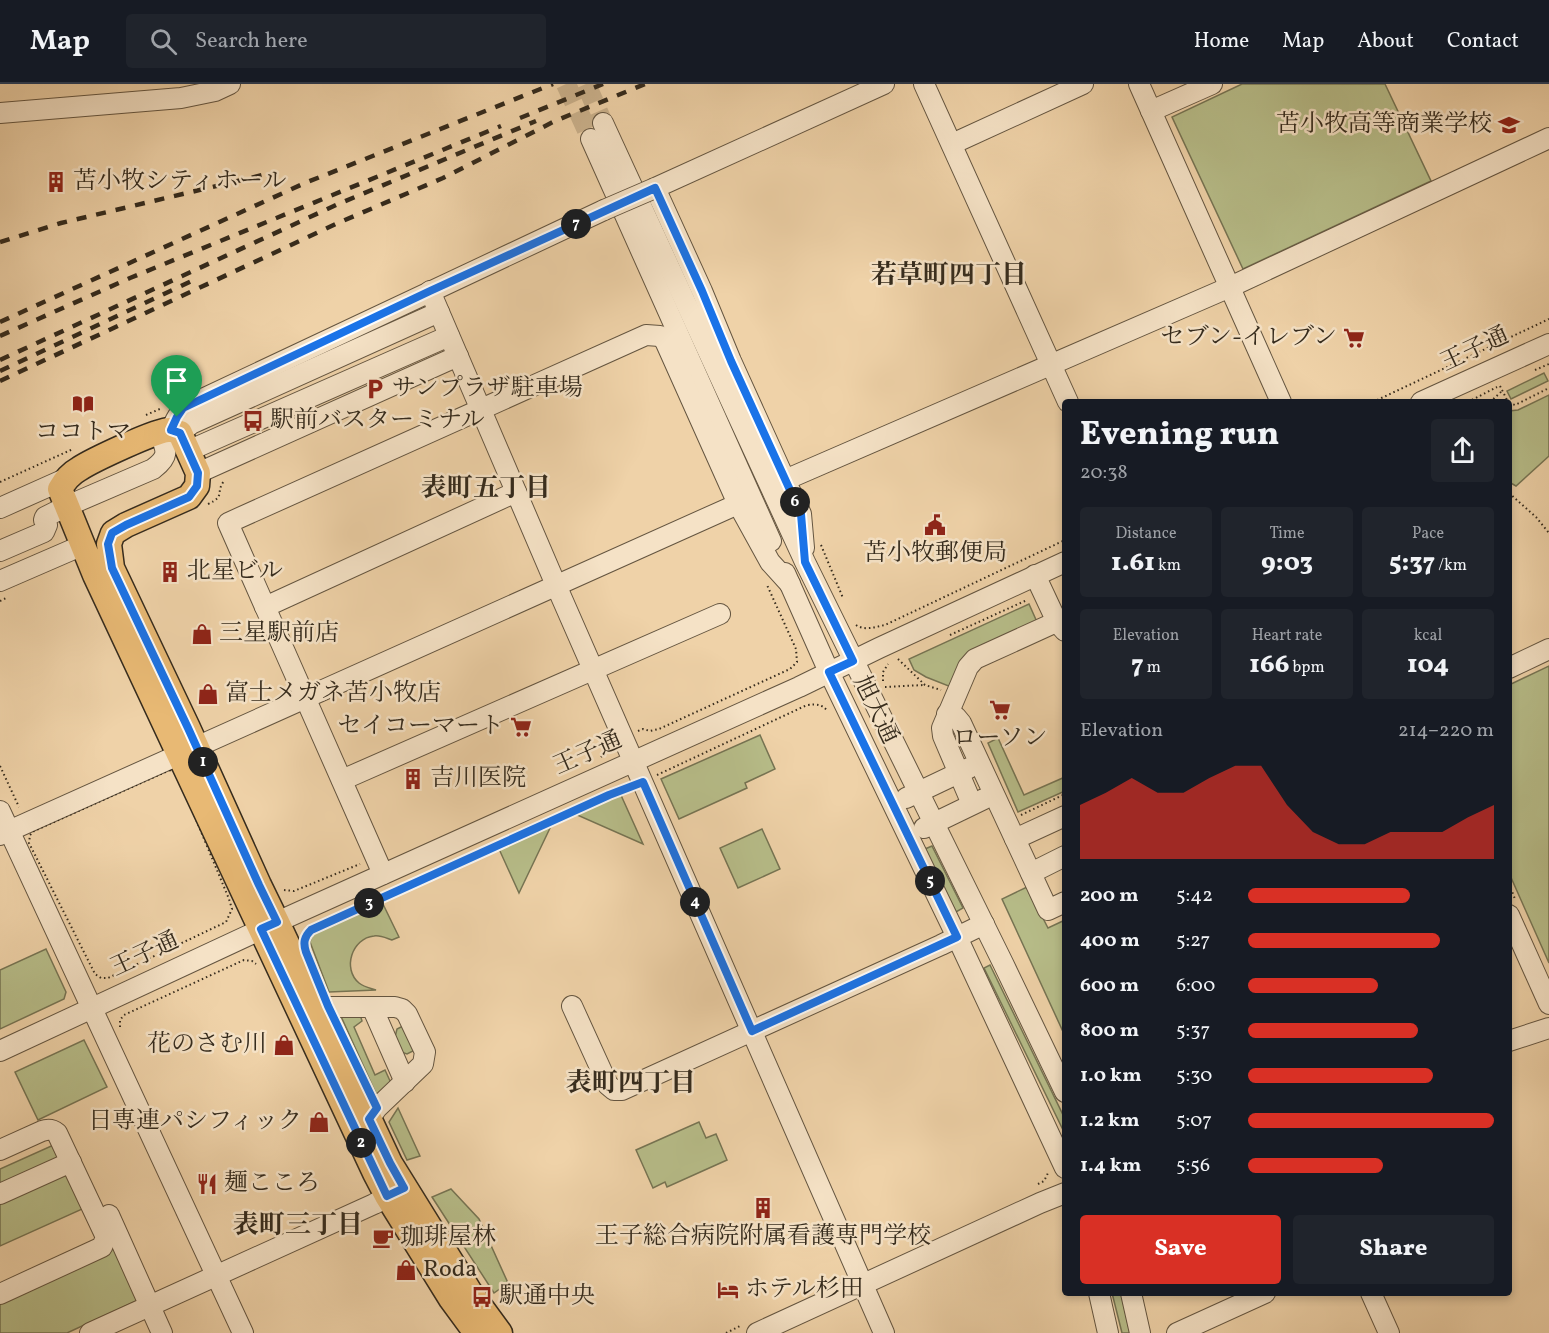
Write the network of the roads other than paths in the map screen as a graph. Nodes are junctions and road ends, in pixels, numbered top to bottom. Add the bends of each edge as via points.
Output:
1 (230, 84) edge
2 (884, 84) edge
3 (924, 84) edge
4 (1083, 84) edge
5 (1139, 84) edge
6 (1212, 84) edge
7 (1151, 111) junction
8 (0, 113) edge
9 (603, 123) tunnel mouth
10 (1549, 138) edge
11 (591, 139) tunnel mouth
12 (952, 144) junction
13 (655, 188) junction
14 (1230, 287) junction
15 (430, 291) junction
16 (439, 312) junction
17 (449, 336) junction
18 (1549, 344) edge
19 (458, 356) junction
20 (1052, 364) junction
21 (1067, 399) edge
22 (1280, 399) edge
23 (1428, 399) edge
24 (481, 410) junction
25 (174, 436) junction
26 (198, 473) junction
27 (65, 479) junction
28 (785, 480) junction
29 (516, 492) junction
30 (738, 504) junction
31 (67, 506) junction
32 (0, 508) edge
33 (83, 545) junction
34 (0, 550) edge
35 (805, 562) junction
36 (1062, 563) edge
37 (1035, 575) junction
38 (790, 584) junction
39 (556, 585) junction
40 (5, 589) edge
41 (265, 607) junction
42 (720, 614) dead end
43 (1062, 624) edge
44 (1549, 649) edge
45 (853, 661) junction
46 (1512, 667) edge
47 (593, 670) junction
48 (829, 672) junction
49 (306, 697) junction
50 (947, 714) junction
51 (187, 750) junction
52 (634, 761) junction
53 (980, 762) junction
54 (958, 773) junction
55 (342, 780) junction
56 (918, 792) junction
57 (994, 793) junction
58 (893, 804) junction
59 (972, 804) junction
60 (0, 811) edge
61 (1062, 817) edge
62 (934, 823) junction
63 (4, 833) edge
64 (908, 836) junction
65 (1015, 839) junction
66 (1062, 858) edge
67 (380, 866) junction
68 (1031, 873) junction
69 (1062, 903) edge
70 (1512, 922) edge
71 (984, 924) junction
72 (269, 926) junction
73 (957, 937) junction
74 (1549, 1005) edge
75 (572, 1006) dead end
76 (317, 1007) junction
77 (372, 1007) junction
78 (93, 1008) junction
79 (1549, 1028) edge
80 (752, 1031) junction
81 (1512, 1040) edge
82 (0, 1051) edge
83 (405, 1082) junction
84 (1062, 1086) edge
85 (369, 1119) junction
86 (69, 1126) dead end
87 (0, 1150) edge
88 (71, 1162) junction
89 (1057, 1170) edge
90 (396, 1192) junction
91 (0, 1194) edge
92 (1062, 1194) edge
93 (216, 1276) junction
94 (862, 1284) junction
95 (0, 1294) edge
96 (1100, 1296) edge
97 (1132, 1296) edge
98 (1258, 1296) edge
99 (1372, 1296) edge
100 (150, 1306) junction
101 (751, 1328) edge
102 (90, 1333) edge
103 (162, 1333) edge
104 (243, 1333) edge
105 (476, 1333) edge
106 (500, 1333) edge
107 (884, 1333) edge
108 (1108, 1333) edge
109 (1140, 1333) edge
110 (1177, 1333) edge
111 (1389, 1333) edge

1 - 8 street via 181,98
2 - 13 street
3 - 12 street
4 - 12 street
5 - 7 street
6 - 7 street
7 - 14 street
9 - 35 street, 旭大通
10 - 14 street
11 - 38 street, 旭大通
12 - 20 street
13 - 15 street, bridge
13 - 28 street
14 - 20 street
14 - 22 street
15 - 16 street
15 - 25 street via 183,408
16 - 17 street
16 - 25 street via 191,424
17 - 19 street
17 - 25 street
18 - 23 street, 王子通
19 - 24 street
19 - 26 street
20 - 21 street
20 - 28 street
24 - 29 street
24 - 30 street via 646,335 660,336
24 - 41 street via 228,523
25 - 26 main road
25 - 27 main road via 143,438
25 - 31 street via 164,461 153,469
26 - 51 main road via 197,486 189,497 112,533 108,544 112,568
27 - 31 main road via 60,489
27 - 32 street
28 - 35 street via 801,514
29 - 39 street
29 - 41 street
30 - 38 street via 770,562
30 - 39 street
31 - 33 main road
31 - 34 street via 45,517 44,532
33 - 40 street
33 - 51 main road
35 - 45 street, 旭大通
36 - 37 street, 王子通
37 - 43 street
37 - 45 street, 王子通
38 - 48 street, 旭大通
39 - 47 street
39 - 49 street
41 - 49 street
42 - 47 street
43 - 50 street via 975,659
44 - 46 street
45 - 48 street, 王子通
45 - 56 street, 旭大通
47 - 52 street
47 - 55 street
48 - 52 street, 王子通
48 - 58 street, 旭大通
49 - 51 street
49 - 55 street
50 - 53 street via 961,723
50 - 54 street via 943,736
51 - 63 street
51 - 72 main road via 259,885
52 - 67 street, 王子通
52 - 80 street
53 - 54 street
53 - 57 street
54 - 56 street
54 - 59 street
55 - 67 street
56 - 58 street
56 - 62 street, 旭大通
57 - 59 street
57 - 65 street
58 - 64 street, 旭大通
59 - 62 street
60 - 63 street
61 - 65 street
62 - 64 street
62 - 71 street, 旭大通
63 - 78 street
64 - 73 street, 旭大通
65 - 68 street
66 - 68 street
67 - 72 street, 王子通
68 - 69 street via 1048,910
70 - 74 street
71 - 73 street
71 - 84 street, 旭大通
72 - 76 main road
72 - 78 street, 王子通
72 - 90 main road
73 - 80 street
73 - 89 street, 旭大通
75 - 80 street via 614,1090
76 - 77 street
76 - 85 main road
77 - 83 street
77 - 83 street via 402,1009 425,1052 423,1064
78 - 82 street, 王子通
78 - 93 street
79 - 81 street
80 - 94 street
83 - 85 street
85 - 90 main road via 390,1163
86 - 100 street
87 - 88 street via 49,1129 57,1133
88 - 91 street
88 - 95 street via 106,1237 102,1247
90 - 93 street
90 - 105 main road via 451,1299
90 - 106 main road
92 - 94 street
93 - 100 street
93 - 104 street
94 - 101 street
94 - 107 street
96 - 108 street
97 - 109 street
98 - 110 street
99 - 111 street
100 - 102 street
100 - 103 street

